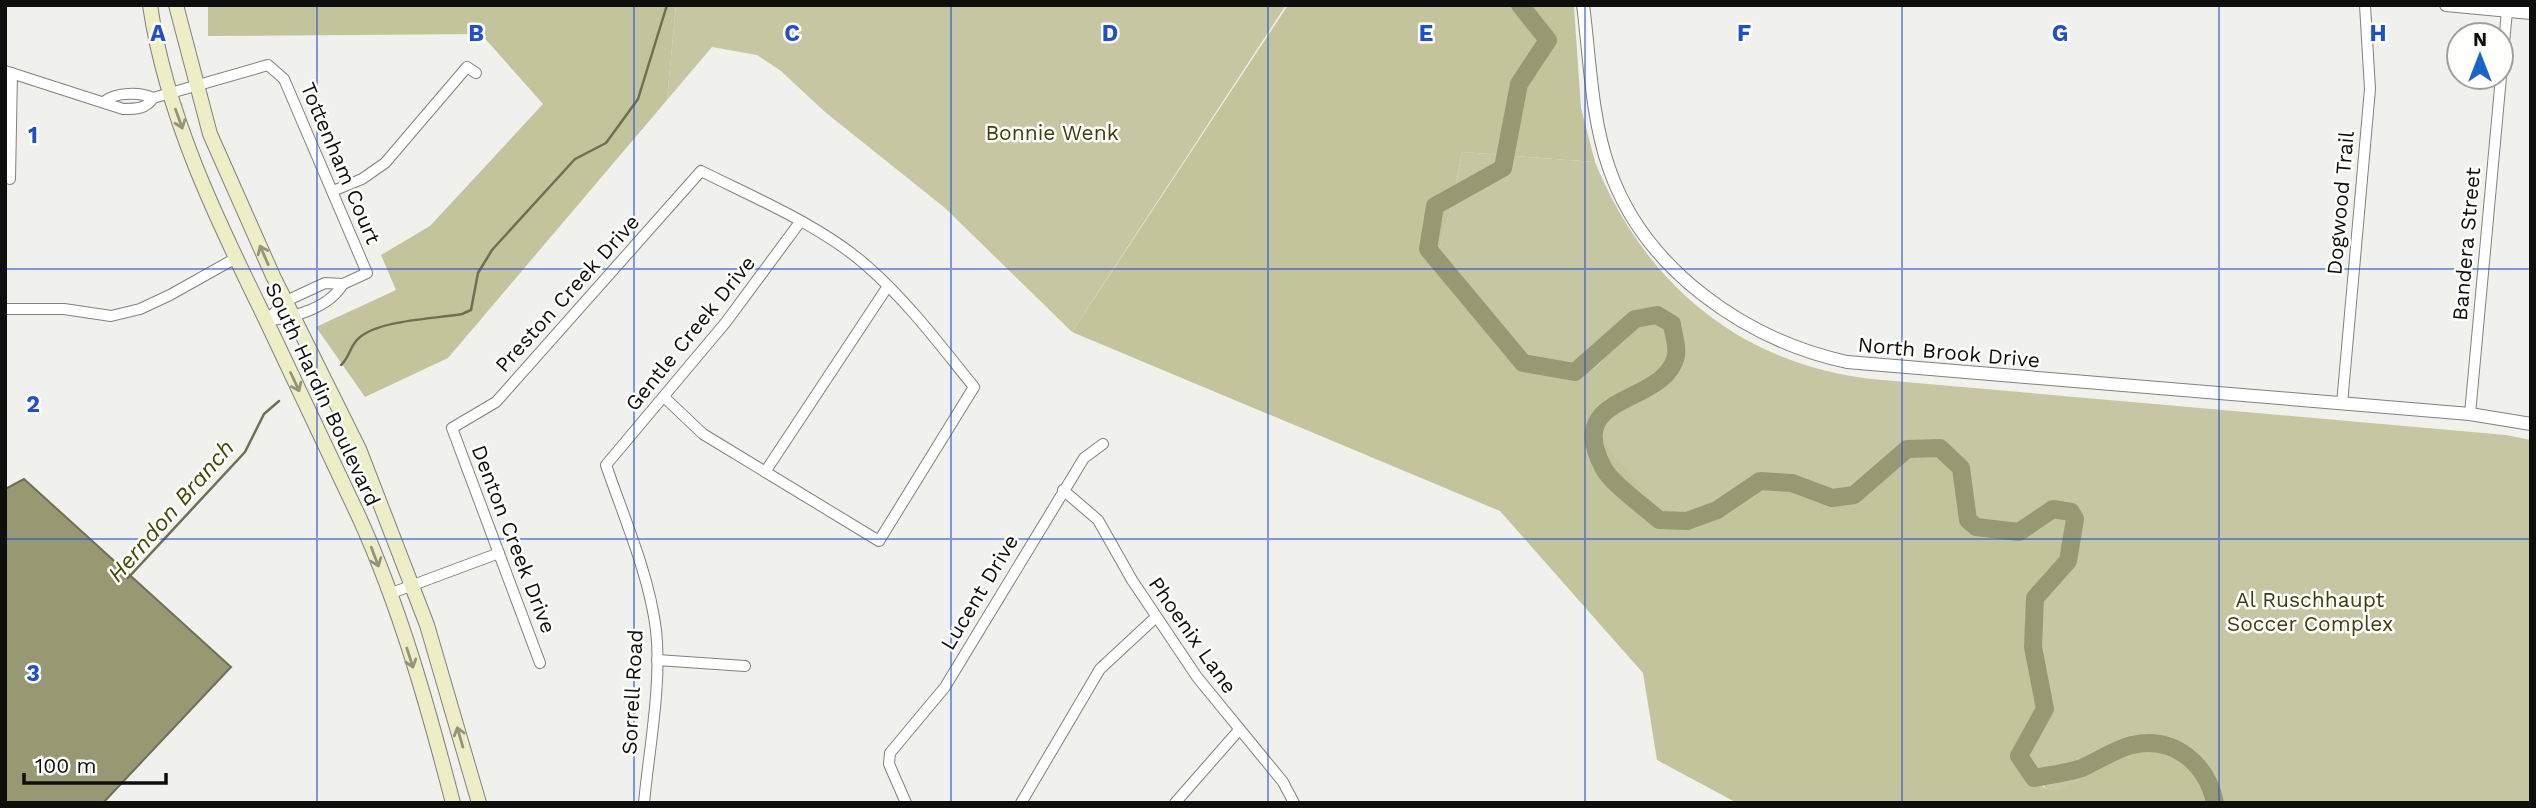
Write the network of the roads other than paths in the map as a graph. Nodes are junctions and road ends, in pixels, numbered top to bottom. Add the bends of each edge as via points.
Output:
1 (150, 5) edge
2 (176, 5) edge
3 (1583, 5) edge
4 (2365, 5) edge
5 (2446, 5) edge
6 (2507, 11) junction
7 (2531, 13) edge
8 (2506, 21) edge
9 (9, 72) edge
10 (475, 73) dead end
11 (196, 85) junction
12 (2500, 91) edge
13 (170, 93) junction
14 (10, 179) dead end
15 (333, 191) junction
16 (800, 222) junction
17 (236, 258) junction
18 (342, 284) junction
19 (888, 286) junction
20 (286, 302) junction
21 (5, 309) edge
22 (294, 317) junction
23 (266, 321) junction
24 (665, 398) junction
25 (2342, 404) junction
26 (2470, 414) junction
27 (2531, 424) edge
28 (452, 428) joint
29 (1103, 444) dead end
30 (606, 465) joint
31 (765, 472) junction
32 (1063, 490) junction
33 (499, 553) junction
34 (412, 585) junction
35 (389, 594) junction
36 (1156, 617) junction
37 (657, 660) junction
38 (540, 663) dead end
39 (746, 666) dead end
40 (1238, 730) junction
41 (453, 803) edge
42 (479, 803) edge
43 (644, 803) edge
44 (906, 803) edge
45 (1021, 803) edge
46 (1175, 803) edge
47 (1294, 803) edge

1 - 13 main road, South Hardin Boulevard
2 - 11 main road, South Hardin Boulevard
3 - 25 street, North Brook Drive via 1602,143 1621,196 1660,254 1753,330 1793,348 1847,362
4 - 25 street, Dogwood Trail via 2370,89
5 - 6 street
6 - 7 street
6 - 8 street, Bandera Street
9 - 13 street via 84,99 105,101 110,96 145,94 153,98
9 - 14 street
10 - 15 street via 467,67 378,169
11 - 13 street
11 - 15 street, Tottenham Court via 268,65 284,79
20 -> 11 main road, South Hardin Boulevard via 210,134
12 - 26 street, Bandera Street
13 -> 17 main road, South Hardin Boulevard via 204,189
15 - 18 street, Tottenham Court via 367,273
16 - 19 street via 865,264
16 - 24 street, Gentle Creek Drive
16 - 28 street, Preston Creek Drive via 701,170 496,402
17 - 21 street via 170,295 111,316 64,309
17 - 23 main road, South Hardin Boulevard
18 - 20 street via 325,283
18 - 22 street via 335,296
19 - 31 street
19 - 31 street via 974,387 879,541
20 - 22 main road, South Hardin Boulevard
20 - 23 street
22 - 23 street
22 - 34 main road, South Hardin Boulevard via 359,449
23 -> 35 main road, South Hardin Boulevard via 360,521
24 - 30 street, Gentle Creek Drive
24 - 31 street via 703,434
25 - 26 street, North Brook Drive
26 - 27 street, North Brook Drive
28 - 33 street, Denton Creek Drive
29 - 32 street, Lucent Drive via 1088,453
30 - 37 street, Sorrell Road via 651,599
32 - 36 street, Phoenix Lane via 1098,520
32 - 44 street, Lucent Drive via 945,687 890,753 888,761
33 - 34 street
33 - 38 street, Denton Creek Drive
34 - 35 street
42 -> 34 main road, South Hardin Boulevard
35 -> 41 main road, South Hardin Boulevard
36 - 40 street, Phoenix Lane
36 - 45 street via 1100,669
37 - 39 street
37 - 43 street, Sorrell Road
40 - 46 street
40 - 47 street, Phoenix Lane via 1283,782

